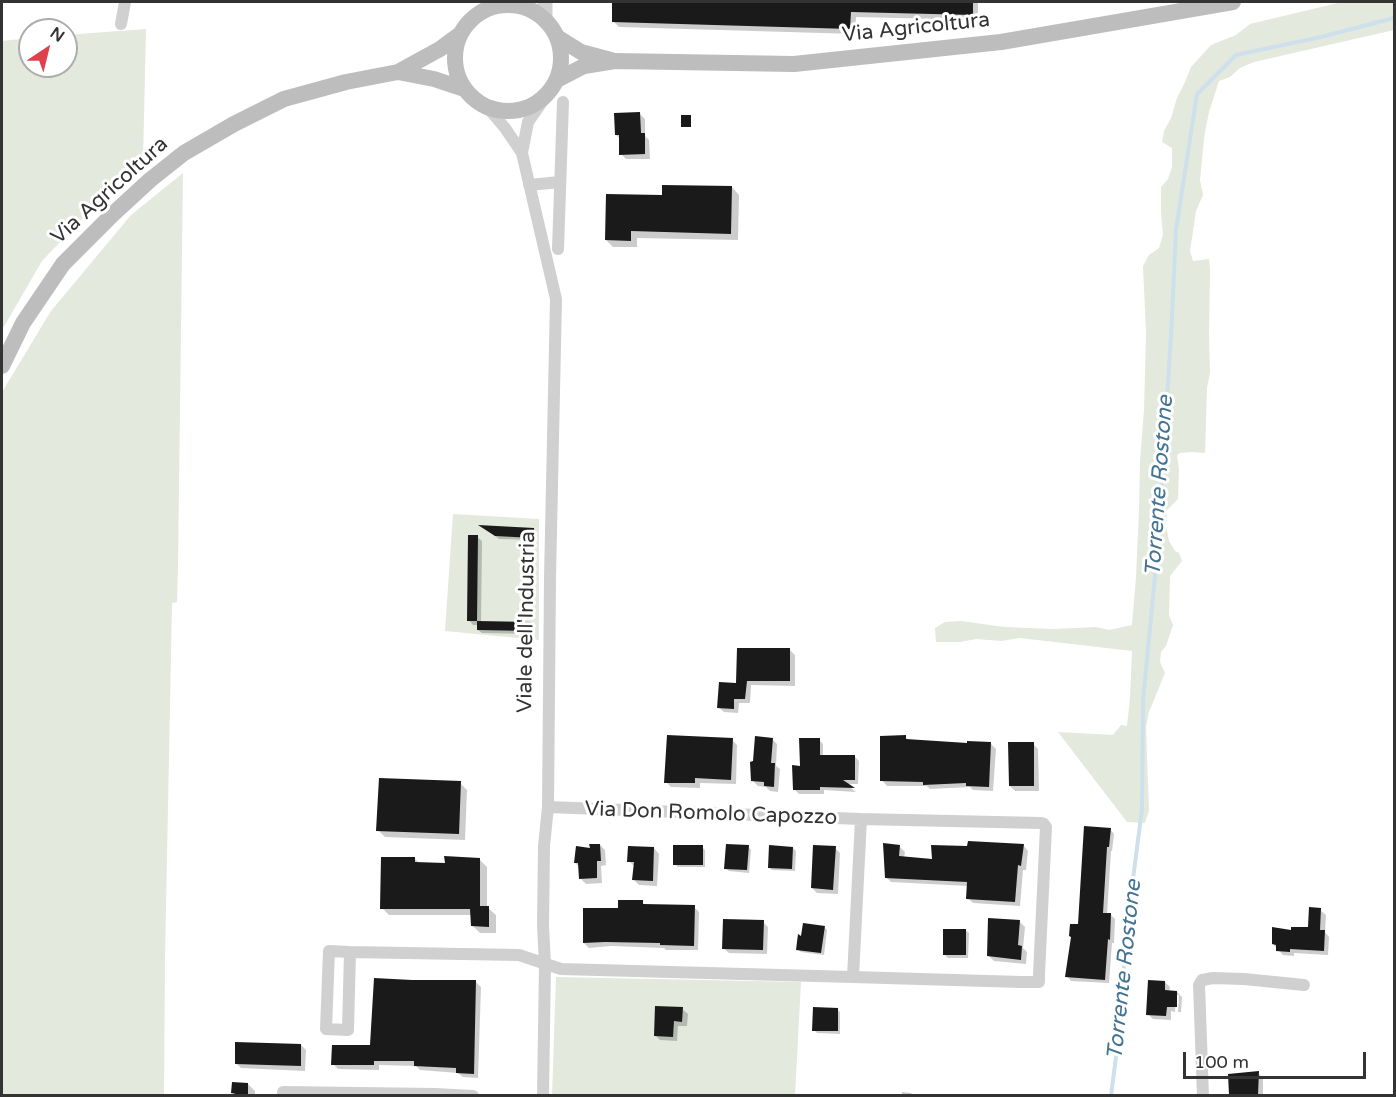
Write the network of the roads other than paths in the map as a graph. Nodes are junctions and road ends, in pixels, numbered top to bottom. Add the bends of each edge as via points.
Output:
1 (124, 2) edge
2 (512, 2) edge
3 (545, 2) edge
4 (1226, 3) edge
5 (488, 8) junction
6 (545, 20) junction
7 (121, 24) dead end
8 (459, 35) junction
9 (557, 37) junction
10 (615, 61) junction
11 (398, 72) junction
12 (557, 80) junction
13 (464, 89) junction
14 (546, 96) junction
15 (563, 102) dead end
16 (489, 109) junction
17 (522, 153) junction
18 (560, 182) junction
19 (529, 185) junction
20 (558, 249) dead end
21 (2, 366) edge
22 (548, 807) junction
23 (861, 819) junction
24 (350, 952) junction
25 (545, 964) junction
26 (852, 977) junction
27 (1304, 986) dead end
28 (283, 1095) edge
29 (473, 1095) edge
30 (543, 1095) edge
31 (1203, 1095) edge

1 - 7 street
2 - 5 street
3 - 6 street
4 - 10 main road, Via Agricoltura via 1001,42 794,64
5 - 6 main road, Viale dell'Industria via 518,6
5 - 8 main road via 466,24
6 - 9 main road, Viale dell'Industria
8 - 11 main road, Via Agricoltura
8 - 13 main road via 454,63
9 - 10 main road, Via Agricoltura via 581,52
9 - 12 main road, Viale dell'Industria via 561,66
10 - 12 main road, Via Agricoltura via 584,66
11 - 13 main road, Via Agricoltura
11 - 21 main road, Via Agricoltura via 284,99 184,153 150,180 63,264 23,323
12 - 14 main road, Viale dell'Industria
13 - 16 main road, Viale dell'Industria
14 - 16 main road, Viale dell'Industria via 520,111
14 - 17 street, Viale dell'Industria via 528,122
15 - 18 street
16 - 17 street, Viale dell'Industria
17 - 19 street, Viale dell'Industria
18 - 19 street
18 - 20 street
19 - 22 street, Viale dell'Industria via 556,299
22 - 23 street, Via Don Romolo Capozzo
22 - 25 street, Viale dell'Industria via 544,846
23 - 26 street, Via Don Romolo Capozzo
23 - 26 street via 1041,823 1046,827 1039,982
24 - 24 street via 348,1030 326,1029 329,951
24 - 25 street via 519,955
25 - 26 street via 561,969
25 - 30 street, Viale dell'Industria
27 - 31 street via 1244,979 1202,980 1199,985
28 - 29 street

